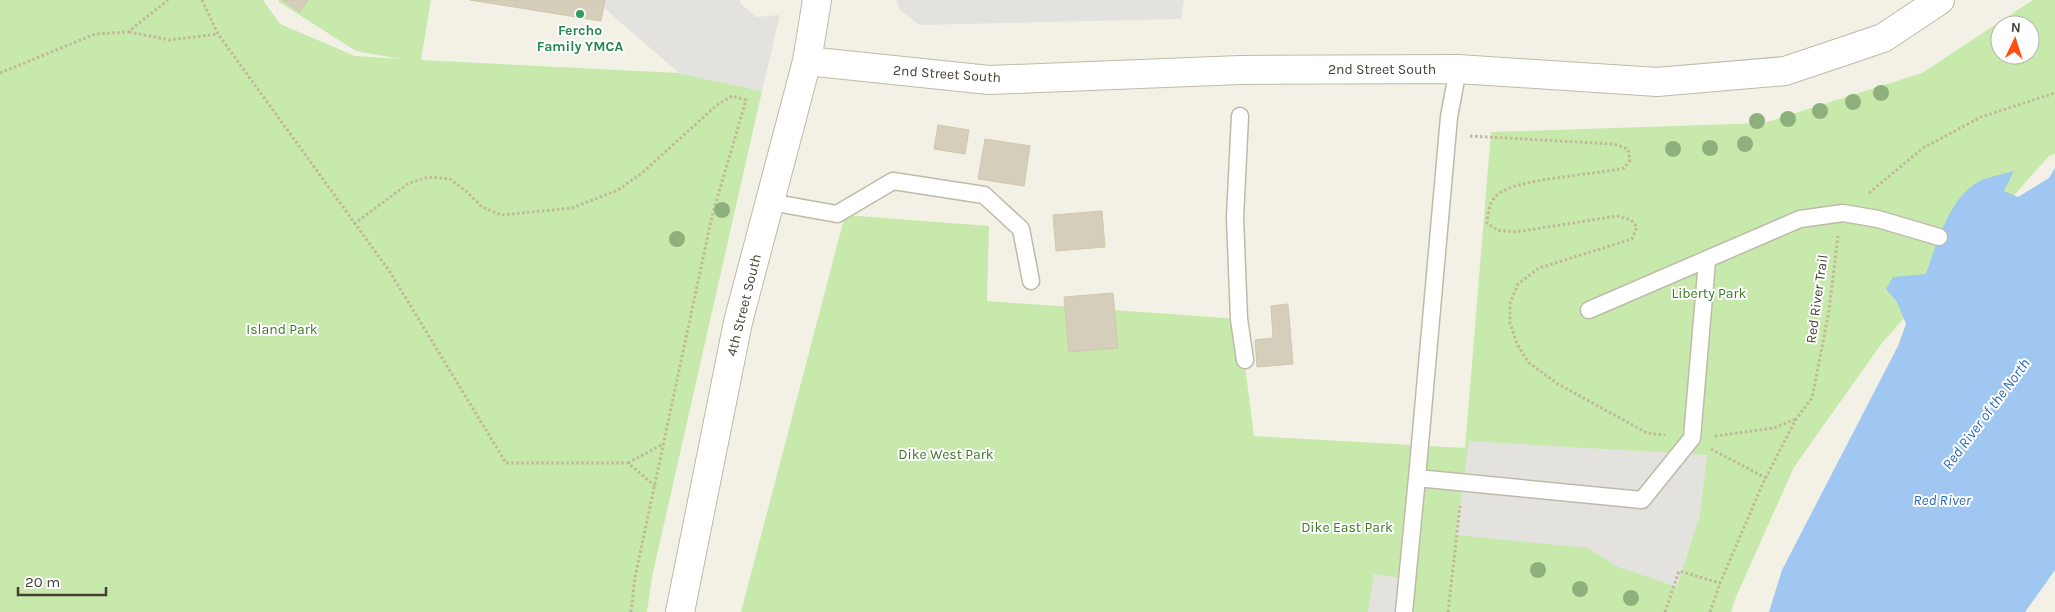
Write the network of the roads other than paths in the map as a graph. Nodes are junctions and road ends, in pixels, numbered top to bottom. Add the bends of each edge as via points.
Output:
1 (817, 0) edge
2 (1940, 0) edge
3 (807, 61) junction
4 (1458, 68) junction
5 (1240, 116) dead end
6 (770, 202) junction
7 (1939, 237) dead end
8 (1707, 260) junction
9 (1031, 281) dead end
10 (1589, 310) dead end
11 (1245, 360) dead end
12 (1417, 478) junction
13 (680, 612) edge
14 (1404, 612) edge

1 - 3 street, 4th Street South
2 - 4 street, 2nd Street South via 1883,38 1785,71 1657,82
3 - 4 street, 2nd Street South via 989,80 1240,70
3 - 6 street, 4th Street South
4 - 12 lane via 1448,117
5 - 11 lane via 1235,218 1239,318
6 - 9 lane via 837,214 892,181 984,195 1021,229
6 - 13 street, 4th Street South via 738,322
7 - 8 lane via 1878,219 1843,213 1800,219
8 - 10 lane
8 - 12 lane via 1692,438 1642,500
12 - 14 lane

